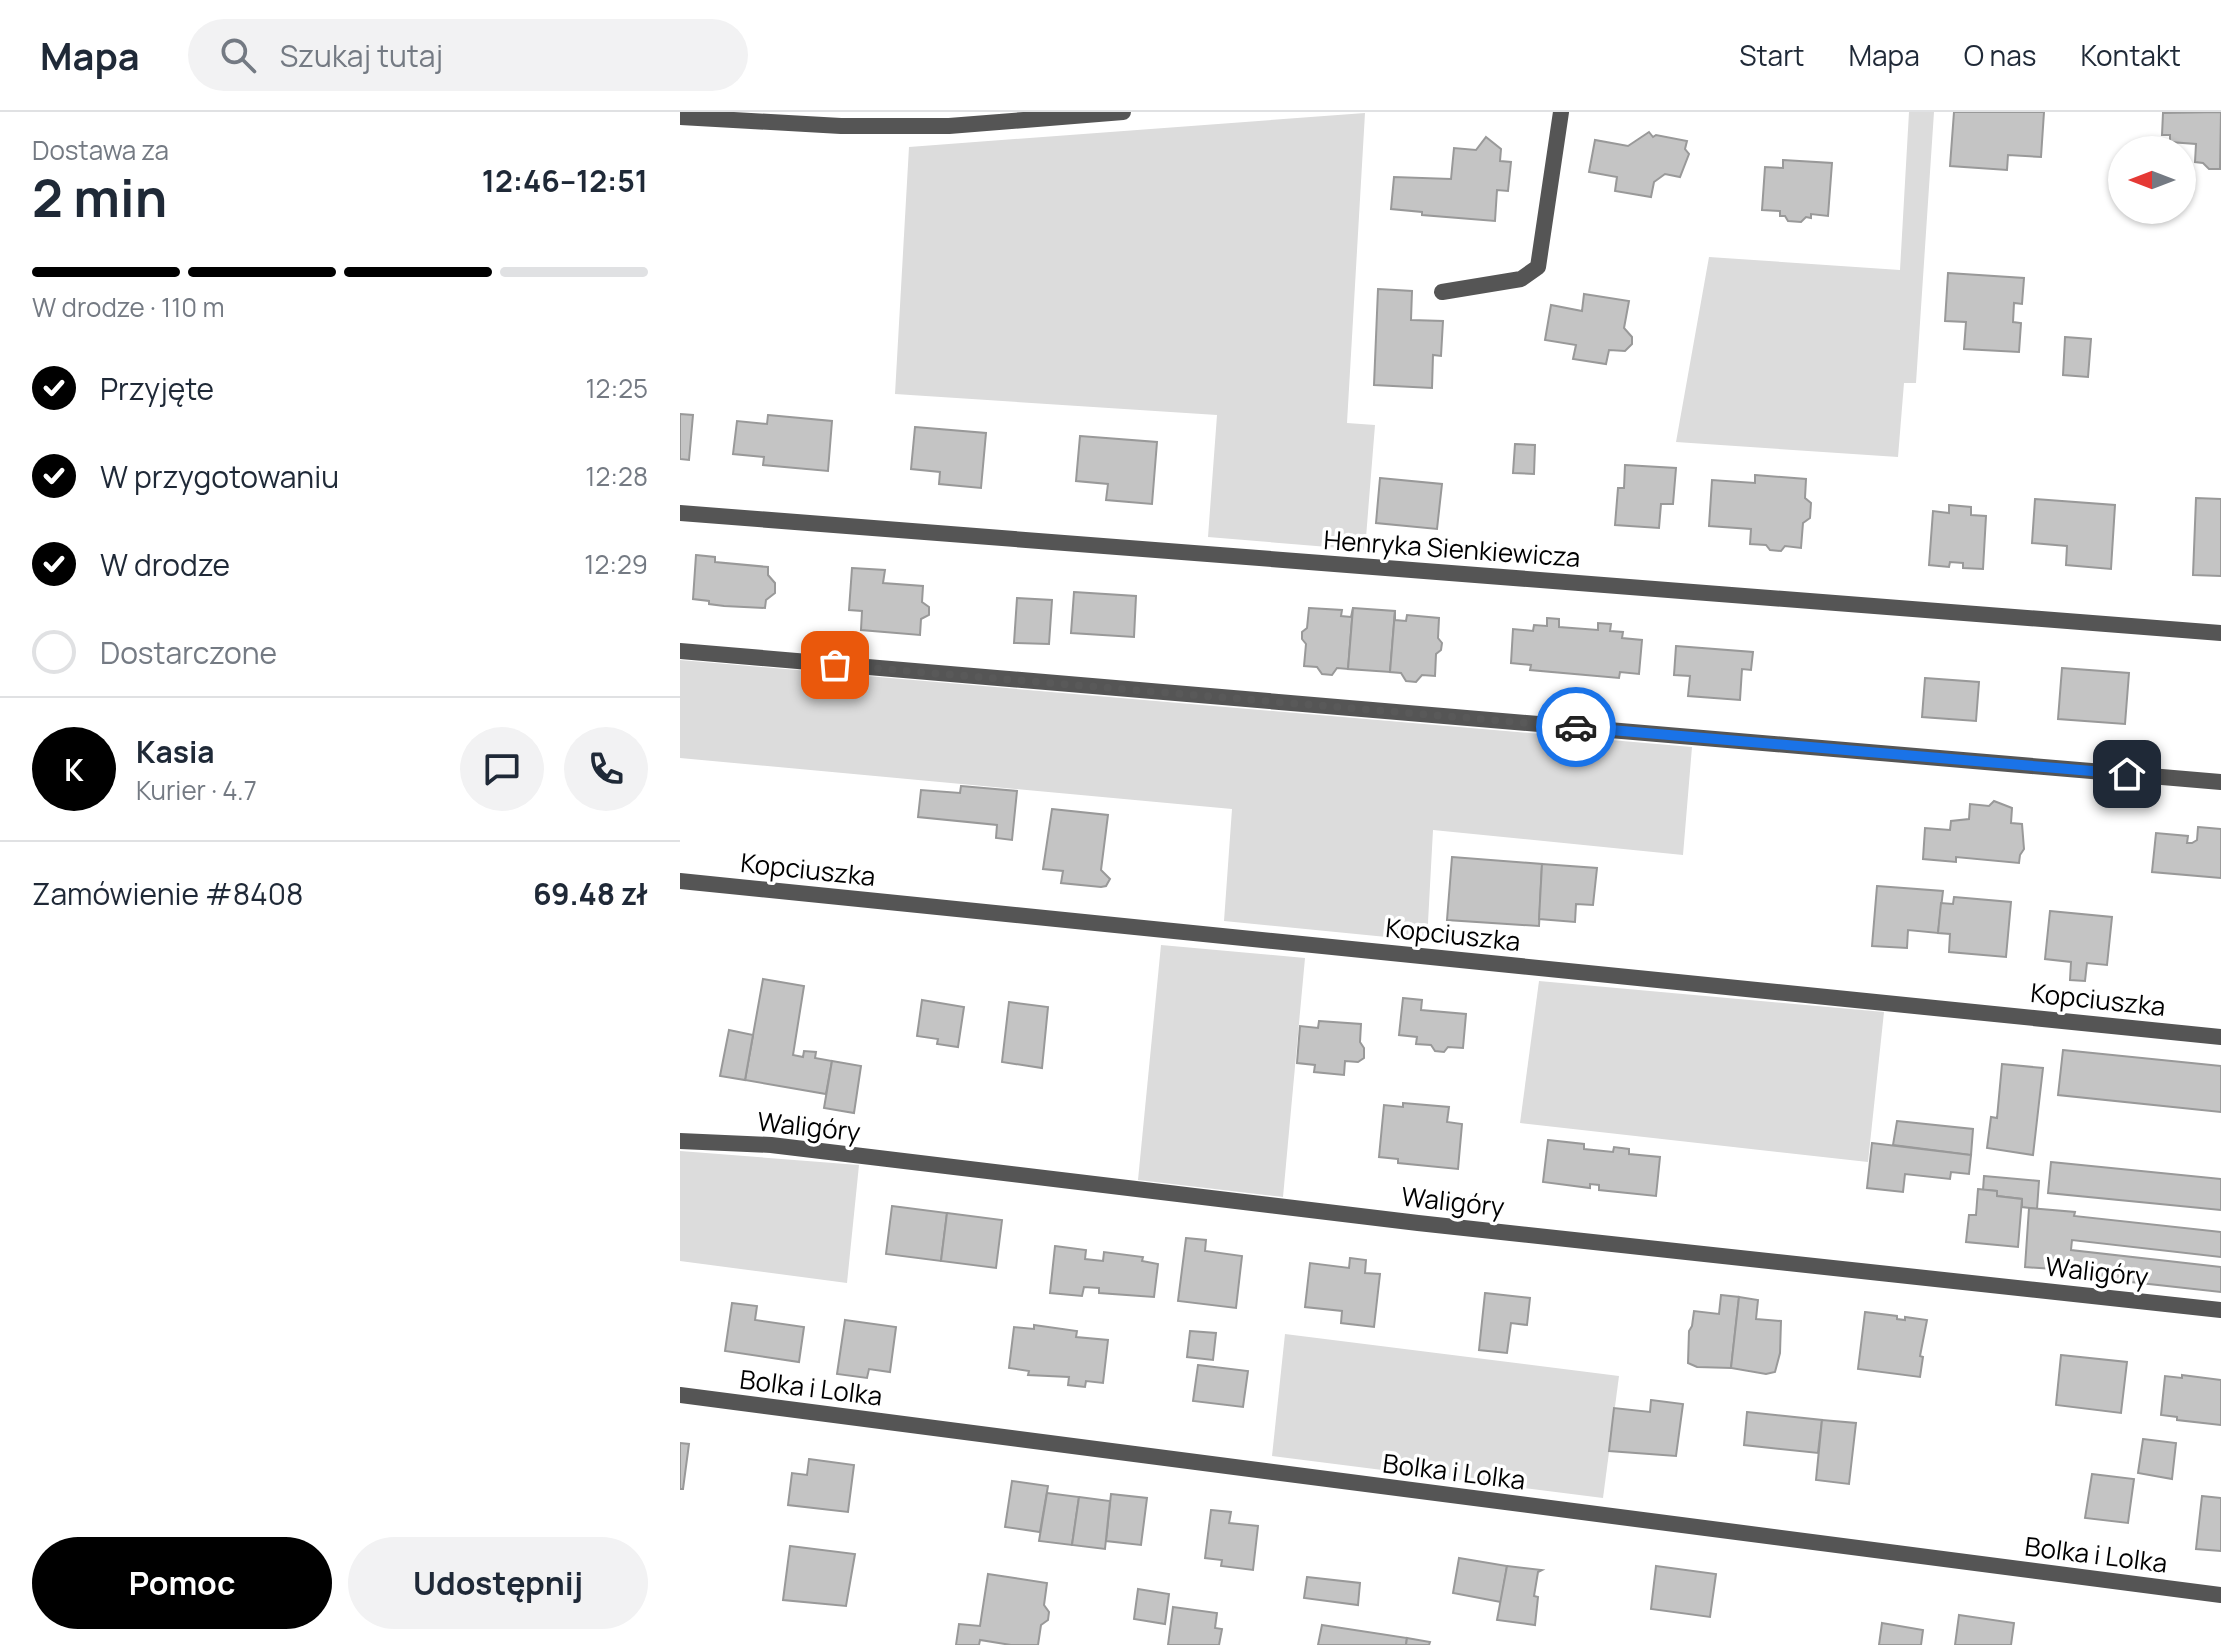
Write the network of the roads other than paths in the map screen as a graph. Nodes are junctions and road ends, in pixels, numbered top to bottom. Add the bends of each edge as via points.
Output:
1 (1123, 112) edge
2 (1561, 112) edge
3 (680, 117) edge
4 (948, 119) edge
5 (1442, 292) dead end
6 (680, 513) edge
7 (2221, 633) edge
8 (680, 651) edge
9 (2221, 782) edge
10 (680, 881) edge
11 (2221, 1037) edge
12 (680, 1141) edge
13 (2221, 1310) edge
14 (680, 1395) edge
15 (2221, 1595) edge

1 - 4 street
2 - 5 street via 1538,267 1521,279
3 - 4 street via 841,126
6 - 7 street, Henryka Sienkiewicza
8 - 9 street
10 - 11 street, Kopciuszka
12 - 13 street, Waligóry via 771,1145 1418,1223
14 - 15 street, Bolka i Lolka

